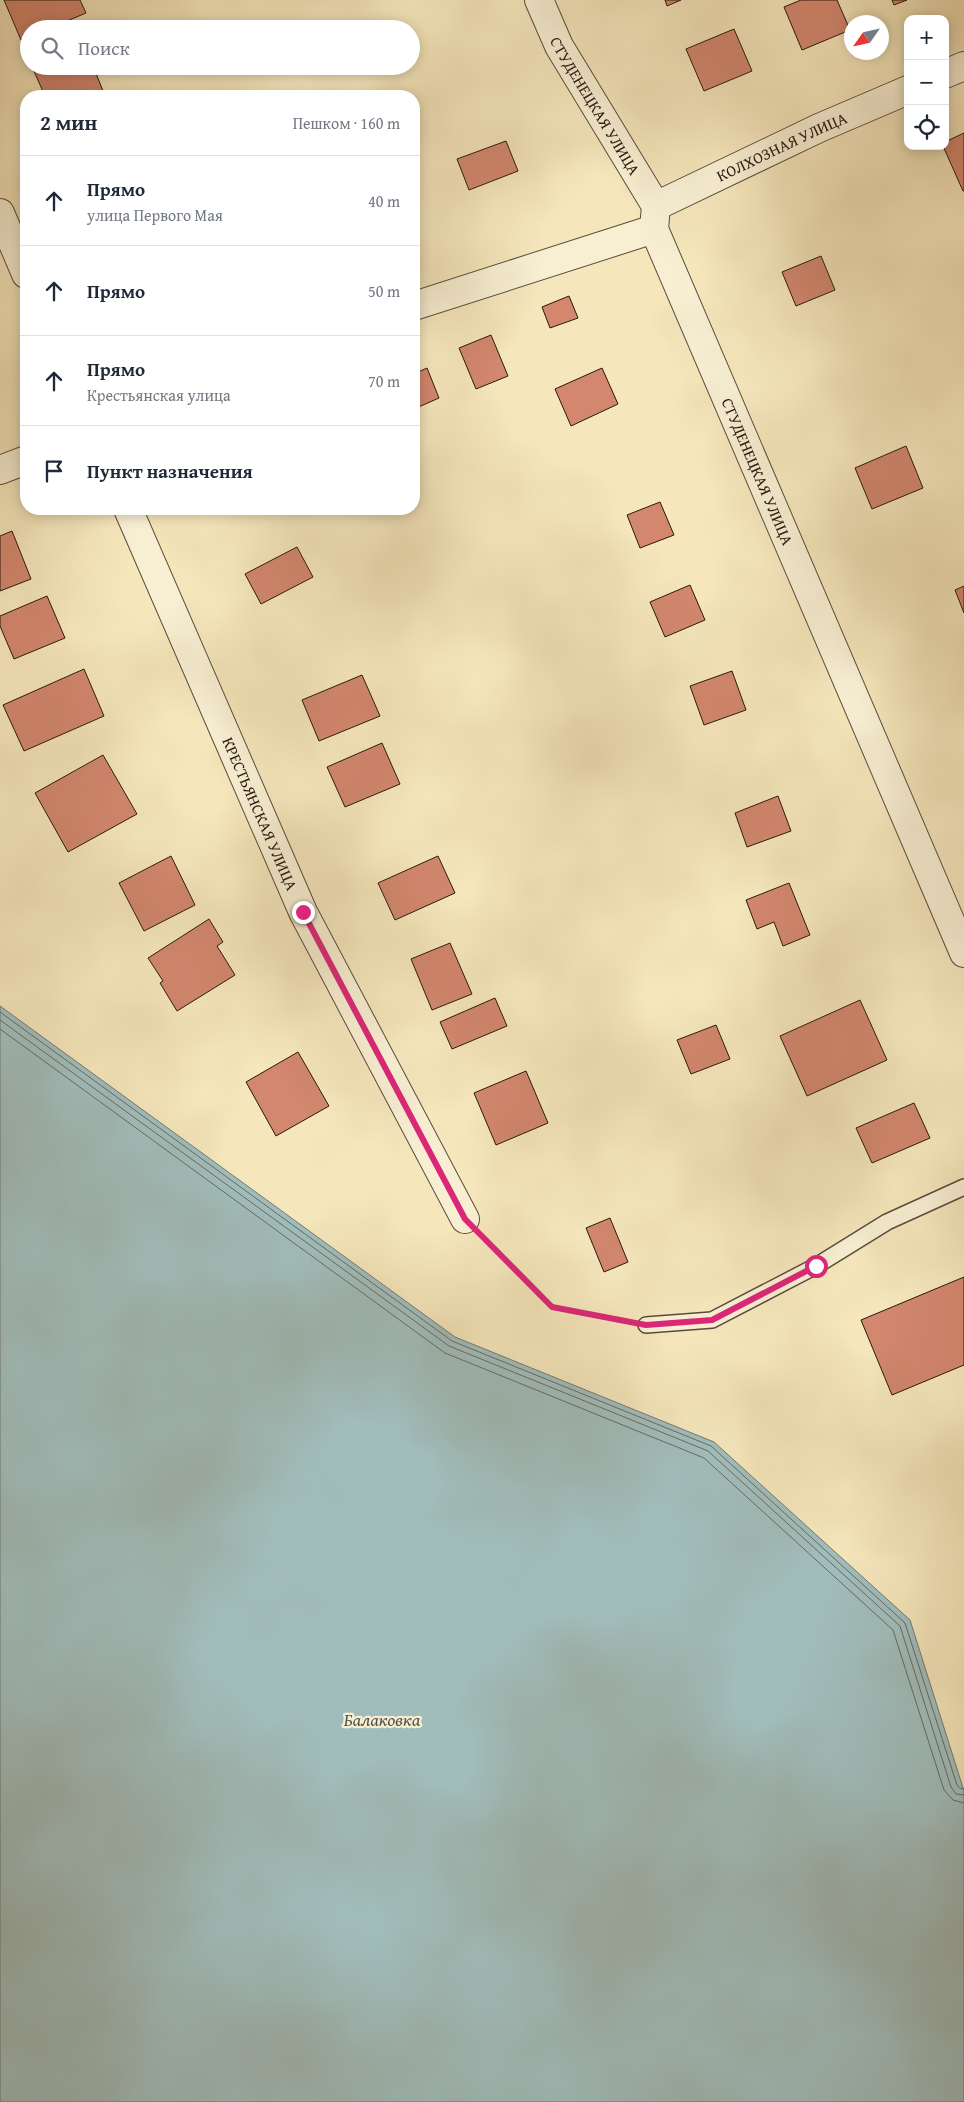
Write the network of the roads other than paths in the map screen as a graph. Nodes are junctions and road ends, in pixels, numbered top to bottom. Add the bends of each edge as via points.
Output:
1 (539, 0) edge
2 (964, 66) edge
3 (949, 72) edge
4 (904, 92) edge
5 (0, 213) edge
6 (655, 218) junction
7 (20, 260) edge
8 (420, 304) edge
9 (20, 462) edge
10 (0, 470) edge
11 (131, 515) edge
12 (964, 953) edge
13 (964, 1188) edge
14 (465, 1219) road end
15 (646, 1325) road end

1 - 6 street, СТУДЕНЕЦКАЯ УЛИЦА via 559,46
2 - 3 street
4 - 6 street, КОЛХОЗНАЯ УЛИЦА via 819,128
5 - 7 street
6 - 8 street, КОЛХОЗНАЯ УЛИЦА
6 - 12 street, СТУДЕНЕЦКАЯ УЛИЦА
9 - 10 street
11 - 14 street, КРЕСТЬЯНСКАЯ УЛИЦА via 303,912
13 - 15 lane via 887,1222 816,1266 712,1320

